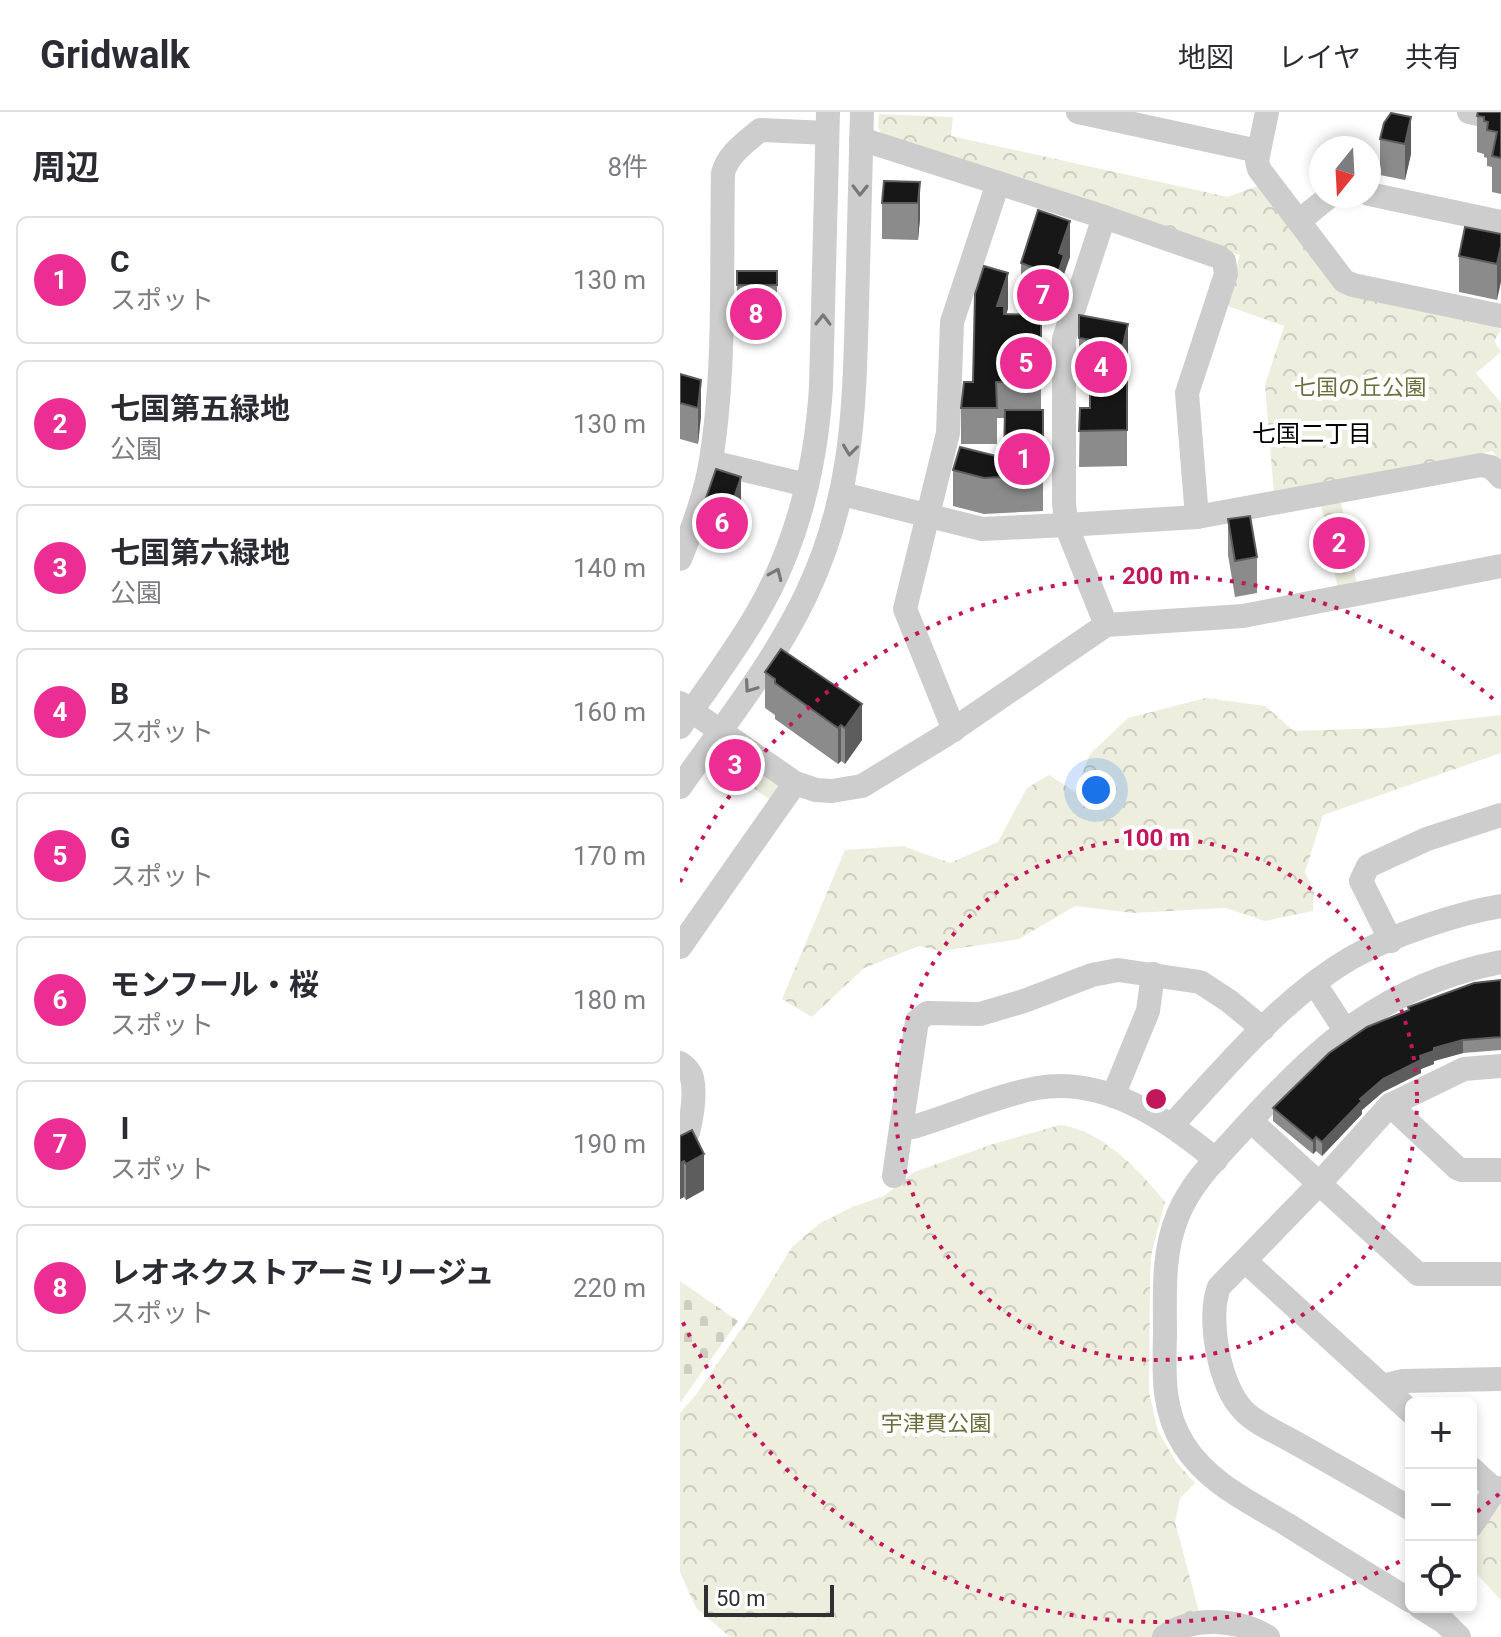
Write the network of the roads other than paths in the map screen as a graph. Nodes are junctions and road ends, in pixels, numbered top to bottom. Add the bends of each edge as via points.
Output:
1 (862, 112) edge
2 (1078, 112) edge
3 (1267, 112) edge
4 (1469, 112) edge
5 (1501, 119) edge
6 (828, 122) edge
7 (861, 139) junction
8 (1258, 151) junction
9 (998, 183) junction
10 (1381, 197) edge
11 (1315, 208) edge
12 (1104, 217) junction
13 (1299, 221) junction
14 (1501, 222) edge
15 (1501, 316) edge
16 (711, 462) junction
17 (1501, 477) edge
18 (807, 485) junction
19 (842, 494) junction
20 (928, 516) junction
21 (1197, 517) junction
22 (1066, 525) junction
23 (680, 559) edge
24 (1501, 566) edge
25 (1106, 625) junction
26 (684, 714) edge
27 (954, 730) junction
28 (720, 731) junction
29 (795, 783) junction
30 (680, 787) edge
31 (1501, 815) edge
32 (1501, 906) edge
33 (1391, 941) junction
34 (680, 947) edge
35 (1501, 962) edge
36 (1153, 974) junction
37 (1315, 984) junction
38 (1263, 1029) junction
39 (1345, 1030) junction
40 (680, 1063) edge
41 (1501, 1066) edge
42 (1113, 1096) junction
43 (1390, 1105) junction
44 (1251, 1121) junction
45 (1172, 1125) junction
46 (901, 1128) junction
47 (680, 1148) edge
48 (1216, 1160) junction
49 (1501, 1170) edge
50 (894, 1176) dead end
51 (1319, 1184) junction
52 (1245, 1261) junction
53 (1501, 1274) edge
54 (1501, 1379) edge
55 (1383, 1386) junction
56 (1405, 1406) edge
57 (1472, 1469) edge
58 (1498, 1489) edge
59 (1405, 1506) edge
60 (1477, 1518) edge
61 (1405, 1597) edge
62 (1430, 1613) edge
63 (1164, 1637) edge
64 (1268, 1637) edge
65 (1459, 1637) edge

1 - 7 street
2 - 8 street
3 - 8 street
4 - 5 street
6 - 16 street via 760,130 725,164
18 -> 6 street via 821,387
7 - 9 street
7 -> 19 street via 854,404
8 - 13 street via 1259,169
9 - 12 street
9 - 20 street via 952,322 948,433
10 - 14 street
11 - 13 street
12 - 21 street via 1219,257 1226,267 1187,393
12 - 22 street via 1064,339
13 - 15 street via 1348,284
16 - 18 street
16 - 23 street
17 - 21 street via 1481,465
26 -> 18 street via 757,613 797,524
19 - 20 street
19 -> 28 street via 806,594
20 - 22 street via 982,529
20 - 27 street via 905,609
21 - 22 street
22 - 25 street
24 - 25 street via 1243,616
25 - 27 street
26 - 28 street
27 - 29 street via 855,789 824,791
28 - 29 street
28 - 30 street
29 - 34 street
31 - 33 street via 1427,839 1364,870 1361,881
32 - 33 street
33 - 37 street via 1351,958
35 - 39 street via 1419,988
36 - 38 street via 1200,982
36 - 42 street via 1148,1011
36 - 46 street via 1118,970 980,1014 922,1015
37 - 38 street
37 - 39 street
38 - 45 street
39 - 44 street via 1304,1064
40 - 47 street via 693,1083 689,1131
41 - 43 street via 1464,1069
42 - 45 street
42 - 46 street via 1084,1087 1040,1088
43 - 49 street via 1457,1168
43 - 51 street
44 - 48 street
44 - 51 street
45 - 48 street
46 - 50 street
48 - 61 street via 1189,1192 1169,1241 1164,1386 1174,1426 1208,1475
51 - 52 street
51 - 53 street via 1418,1274
52 - 55 street
52 - 59 street via 1219,1287 1214,1300 1219,1364 1239,1406
54 - 55 street
55 - 56 street
57 - 58 street
58 - 60 street
62 - 65 street
63 - 64 street via 1208,1621

